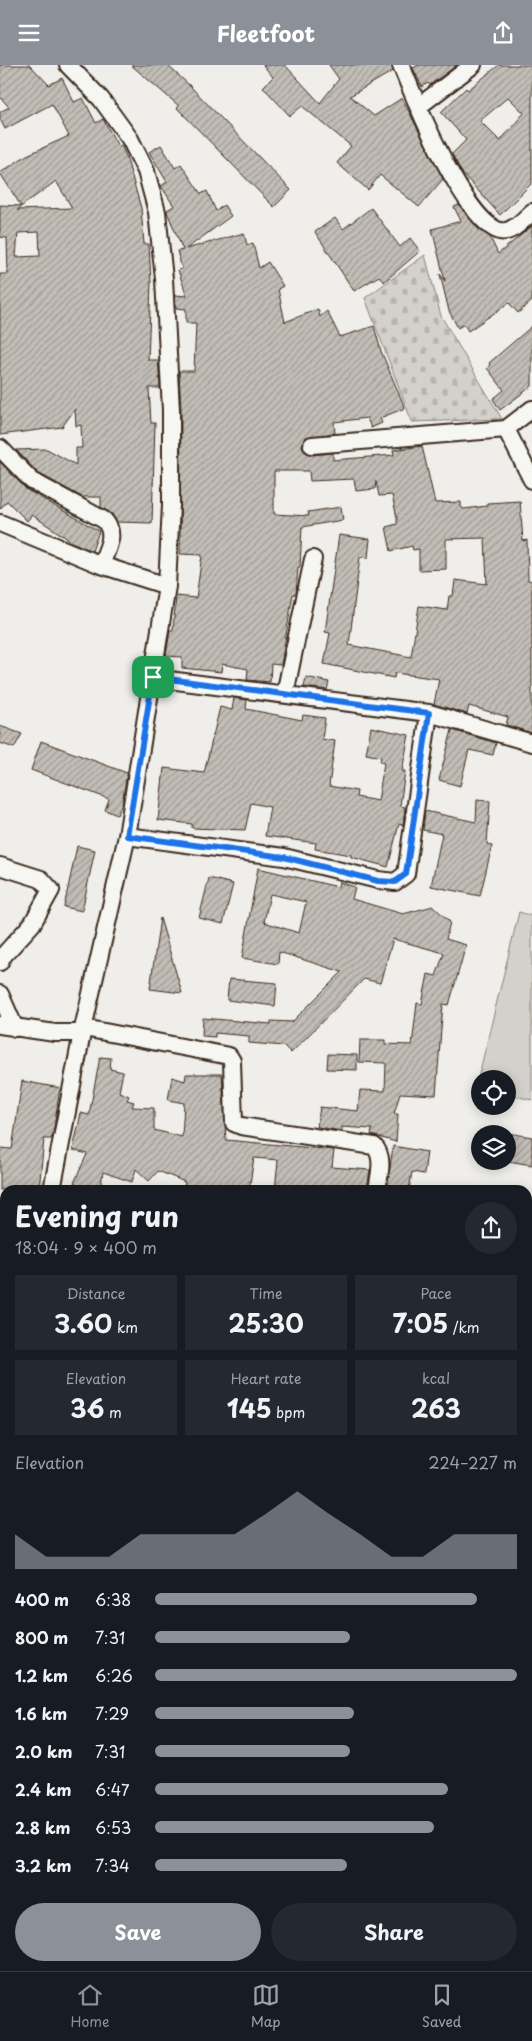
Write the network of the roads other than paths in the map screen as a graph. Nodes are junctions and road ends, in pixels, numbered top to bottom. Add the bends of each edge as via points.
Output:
1 (68, 65) edge
2 (401, 65) edge
3 (473, 65) edge
4 (418, 107) junction
5 (532, 212) edge
6 (532, 409) edge
7 (506, 429) junction
8 (312, 445) dead end
9 (0, 448) edge
10 (532, 480) edge
11 (0, 523) edge
12 (313, 559) dead end
13 (101, 565) junction
14 (167, 586) junction
15 (153, 677) junction
16 (285, 694) junction
17 (429, 713) junction
18 (532, 743) edge
19 (127, 836) junction
20 (0, 866) edge
21 (0, 962) edge
22 (0, 994) edge
23 (8, 1027) edge
24 (83, 1031) junction
25 (53, 1185) edge
26 (378, 1185) edge

1 - 14 street via 101,99 130,139 146,171 157,212 171,410
2 - 4 street
3 - 4 street
4 - 5 street via 457,186 485,222 500,231 510,231
6 - 7 street
7 - 8 street
7 - 10 street
9 - 13 street via 32,481 104,520 112,535
11 - 13 street
12 - 16 street
13 - 14 street
14 - 15 street
15 - 16 street
15 - 19 street
16 - 17 street
17 - 18 street
17 - 19 street via 406,874 395,882 378,881 284,857
19 - 24 street
20 - 21 street via 41,879 51,890 32,924
22 - 23 street
23 - 24 street via 55,1033
24 - 25 street
24 - 26 street via 229,1056 232,1061 234,1123 374,1146 379,1151 380,1160

